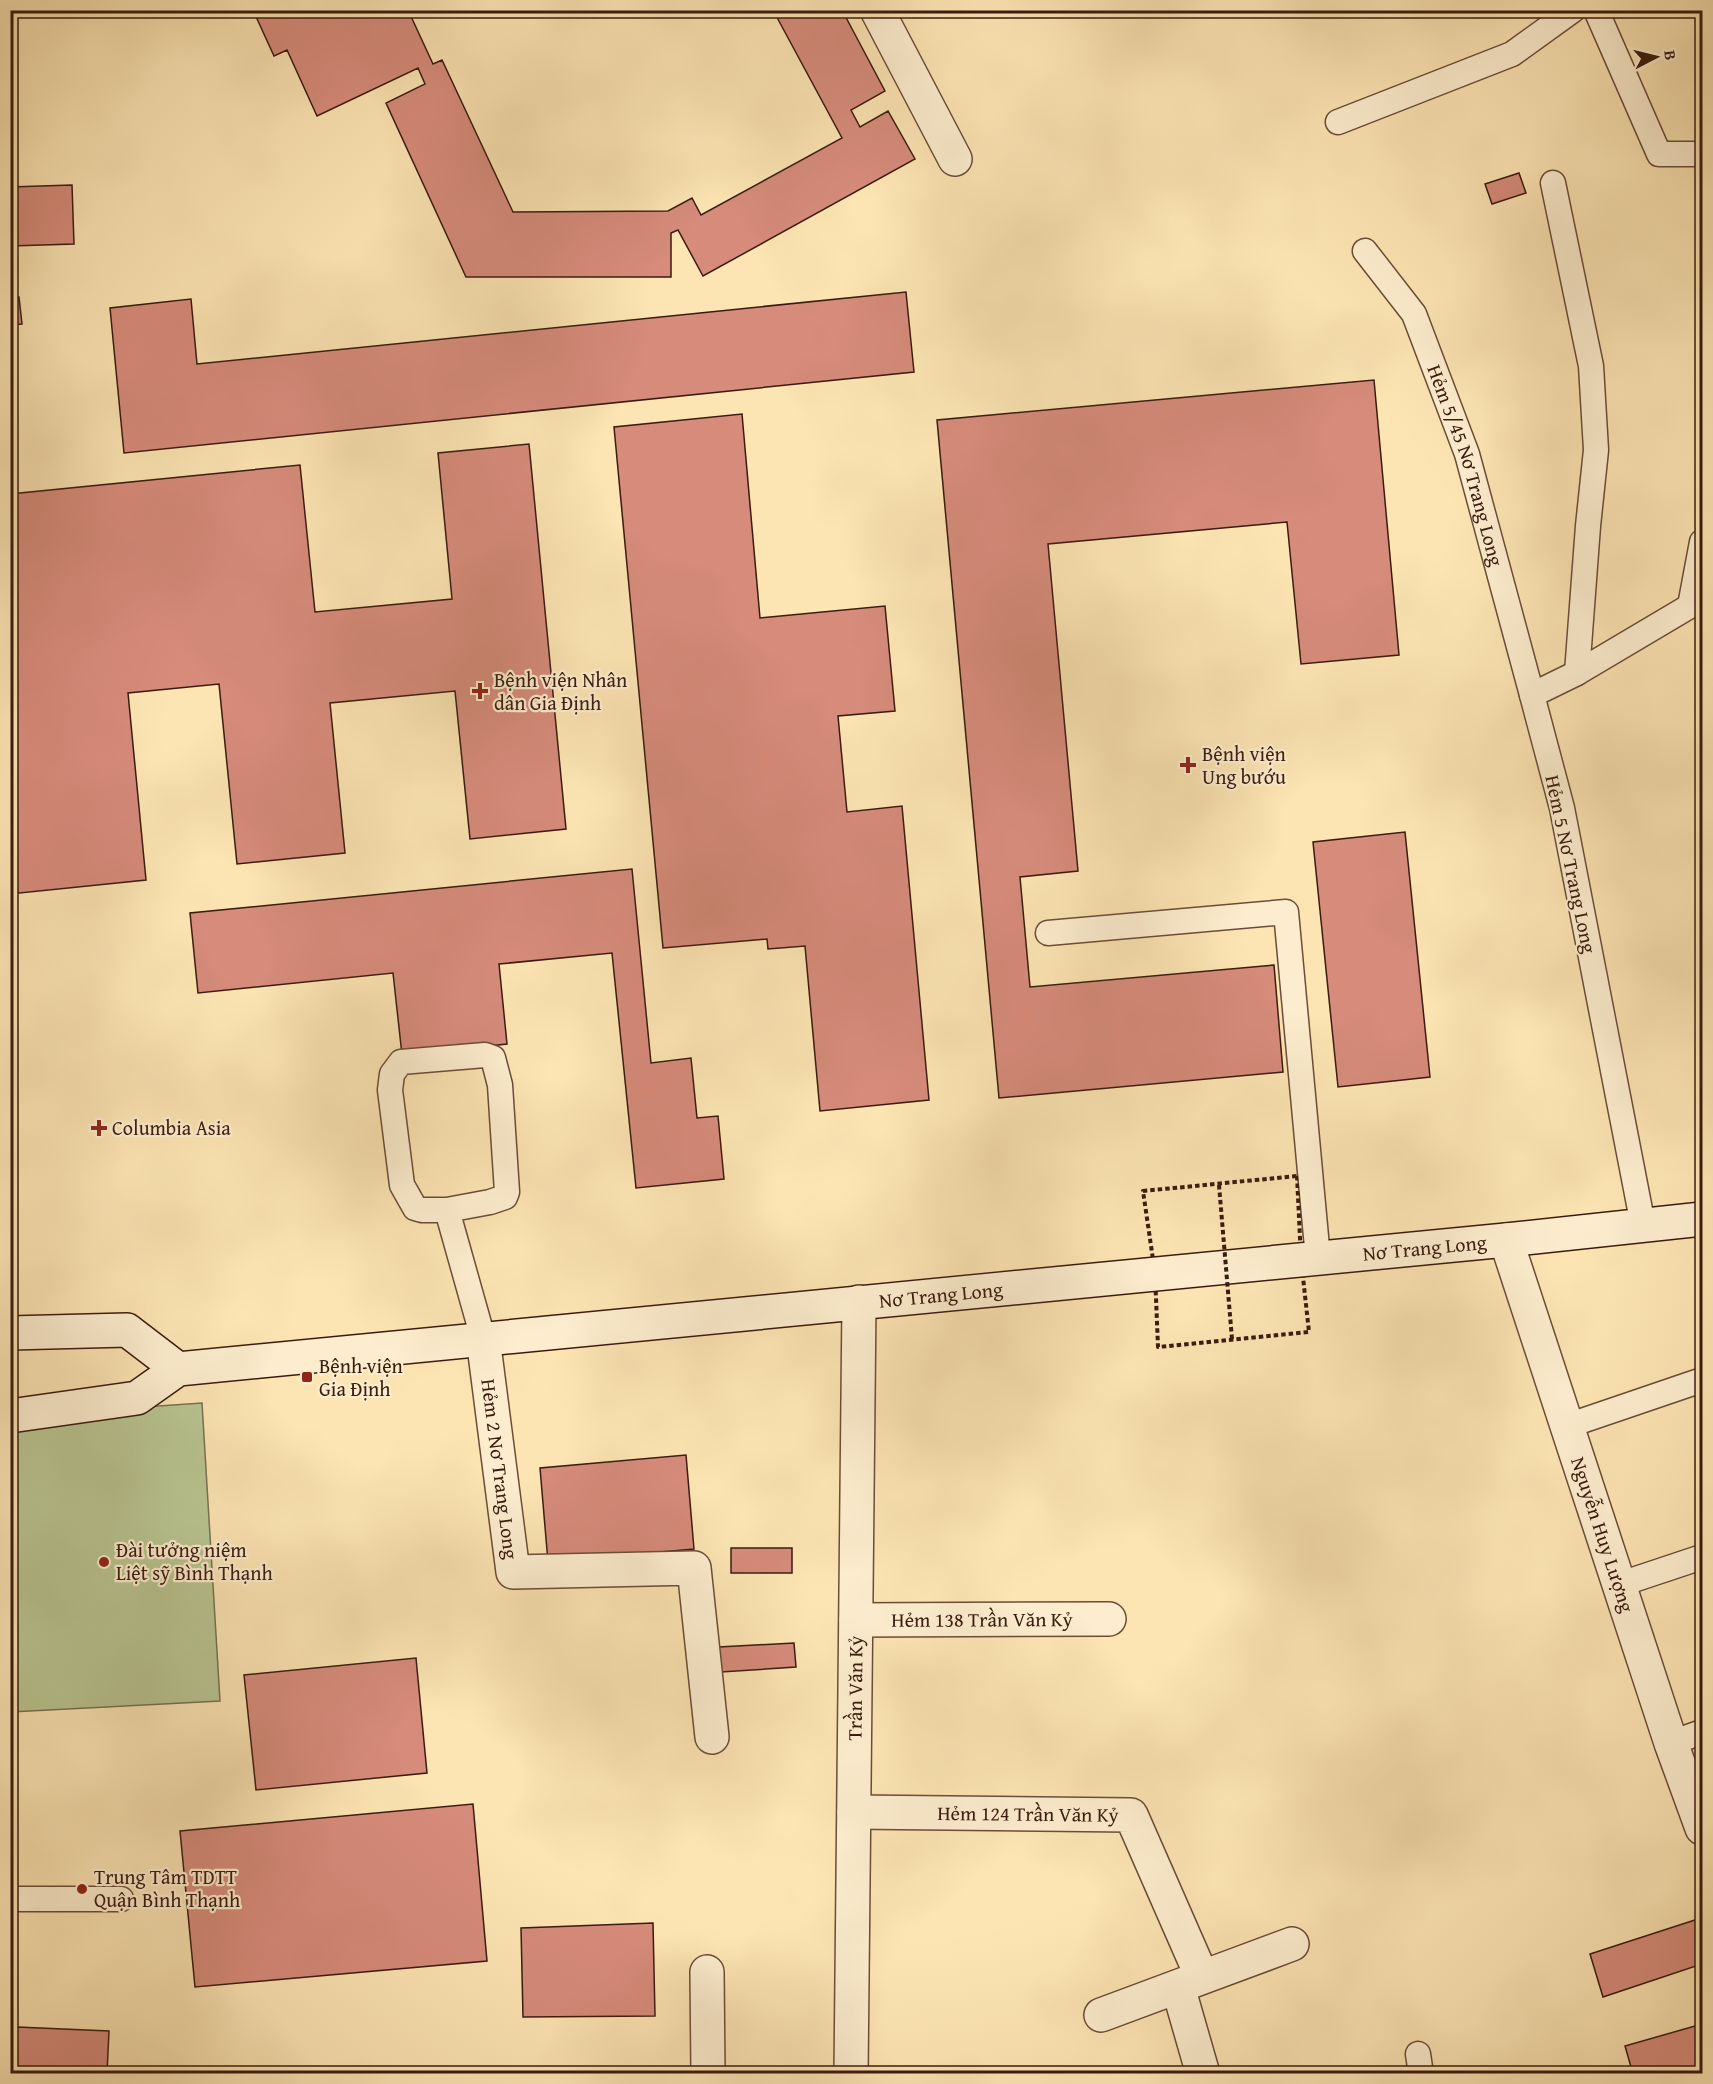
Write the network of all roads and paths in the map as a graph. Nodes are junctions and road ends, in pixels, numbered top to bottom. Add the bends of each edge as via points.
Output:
1 (877, 10) edge
2 (1573, 10) edge
3 (1596, 10) edge
4 (1338, 122) dead end
5 (1702, 154) edge
6 (955, 159) dead end
7 (1554, 183) dead end
8 (1365, 251) dead end
9 (1702, 542) edge
10 (1696, 604) edge
11 (1577, 673) junction
12 (1532, 695) junction
13 (1048, 933) dead end
14 (447, 1210) junction
15 (1702, 1219) edge
16 (1643, 1225) junction
17 (1506, 1240) junction
18 (1318, 1258) junction
19 (1155, 1273) junction
20 (860, 1302) junction
21 (1309, 1332) dead end
22 (10, 1334) edge
23 (483, 1338) junction
24 (1232, 1339) junction
25 (178, 1369) junction
26 (1702, 1380) edge
27 (10, 1416) edge
28 (1567, 1426) junction
29 (1702, 1557) edge
30 (1618, 1585) junction
31 (1109, 1619) dead end
32 (856, 1620) junction
33 (1702, 1732) edge
34 (712, 1737) dead end
35 (1671, 1743) junction
36 (854, 1812) junction
37 (1702, 1828) edge
38 (10, 1899) edge
39 (121, 1899) dead end
40 (1292, 1944) dead end
41 (707, 1972) dead end
42 (1190, 1982) junction
43 (1101, 2015) dead end
44 (708, 2073) edge
45 (851, 2073) edge
46 (1203, 2073) edge

1 - 6 street
2 - 4 lane via 1512,54
3 - 5 lane via 1659,154
7 - 11 lane via 1591,366 1596,450
8 - 12 lane, Hẻm 5/45 Nơ Trang Long via 1414,314 1467,454
9 - 10 lane
10 - 11 lane
11 - 12 lane
12 - 16 lane, Hẻm 5 Nơ Trang Long via 1562,808
13 - 18 lane via 1286,912
14 - 14 lane via 415,1208 402,1185 390,1090 392,1074 400,1062 486,1054 493,1058 500,1085 507,1192 505,1197 490,1202
14 - 23 lane
15 - 16 street, Nơ Trang Long
16 - 17 street, Nơ Trang Long
17 - 18 street, Nơ Trang Long
17 - 28 street, Nguyễn Huy Lượng
18 - 19 street, Nơ Trang Long
19 - 20 street, Nơ Trang Long
19 - 24 path via 1158,1347
19 - 24 path, bridge via 1143,1191 1219,1185
20 - 23 street, Nơ Trang Long
20 - 32 street, Trần Văn Kỷ
21 - 24 path
22 - 25 street via 127,1330
23 - 25 street, Nơ Trang Long
23 - 34 street, Hẻm 2 Nơ Trang Long via 513,1572 694,1568
25 - 27 street, Nơ Trang Long via 137,1398
26 - 28 lane
28 - 30 street, Nguyễn Huy Lượng
29 - 30 lane
30 - 35 street, Nguyễn Huy Lượng
31 - 32 street, Hẻm 138 Trần Văn Kỷ
32 - 36 street, Trần Văn Kỷ
33 - 35 lane
35 - 37 street, Nguyễn Huy Lượng
36 - 42 street, Hẻm 124 Trần Văn Kỷ via 1131,1815
36 - 45 street, Trần Văn Kỷ
38 - 39 lane
40 - 42 street
41 - 44 street
42 - 43 street
42 - 46 street

